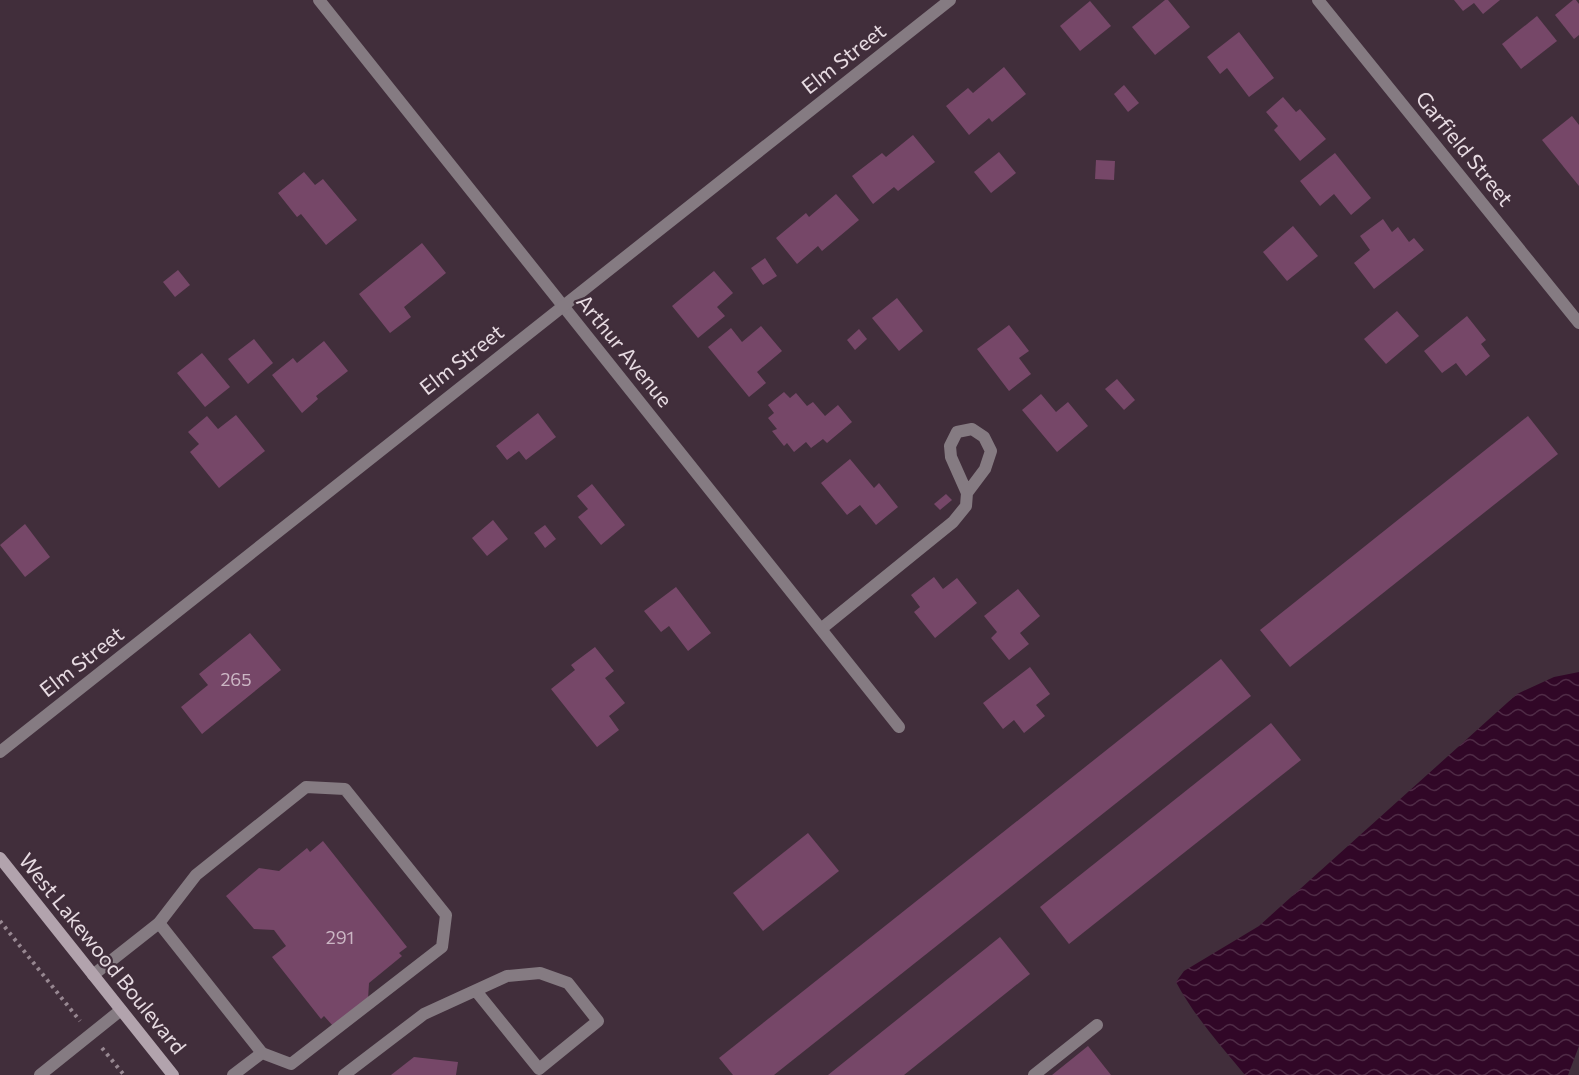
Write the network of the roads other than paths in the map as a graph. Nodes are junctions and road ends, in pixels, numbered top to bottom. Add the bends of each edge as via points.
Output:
1 (320, 0) edge
2 (950, 0) edge
3 (1318, 0) edge
4 (563, 305) junction
5 (1579, 323) edge
6 (967, 493) junction
7 (821, 629) junction
8 (899, 727) dead end
9 (0, 752) edge
10 (0, 858) edge
11 (159, 923) junction
12 (93, 975) junction
13 (476, 991) junction
14 (121, 1010) junction
15 (1096, 1025) dead end
16 (262, 1053) junction
17 (40, 1075) edge
18 (173, 1075) edge
19 (233, 1075) edge
20 (344, 1075) edge
21 (1034, 1075) edge

1 - 4 street, Arthur Avenue
2 - 4 street, Elm Street
3 - 5 street, Garfield Street
4 - 7 street, Arthur Avenue
4 - 9 street, Elm Street
6 - 6 street via 985,469 991,450 984,437 972,429 957,432 950,446
6 - 7 street via 966,506 953,522
7 - 8 street, Arthur Avenue
10 - 12 street, West Lakewood Boulevard
11 - 12 street
11 - 16 street
11 - 16 street via 196,875 306,787 345,789 446,915 442,947 291,1064
12 - 14 street, West Lakewood Boulevard
13 - 13 street via 507,976 540,973 568,983 598,1021 539,1069
13 - 20 street via 424,1014
14 - 17 street
14 - 18 street, West Lakewood Boulevard
15 - 21 street
16 - 19 street

